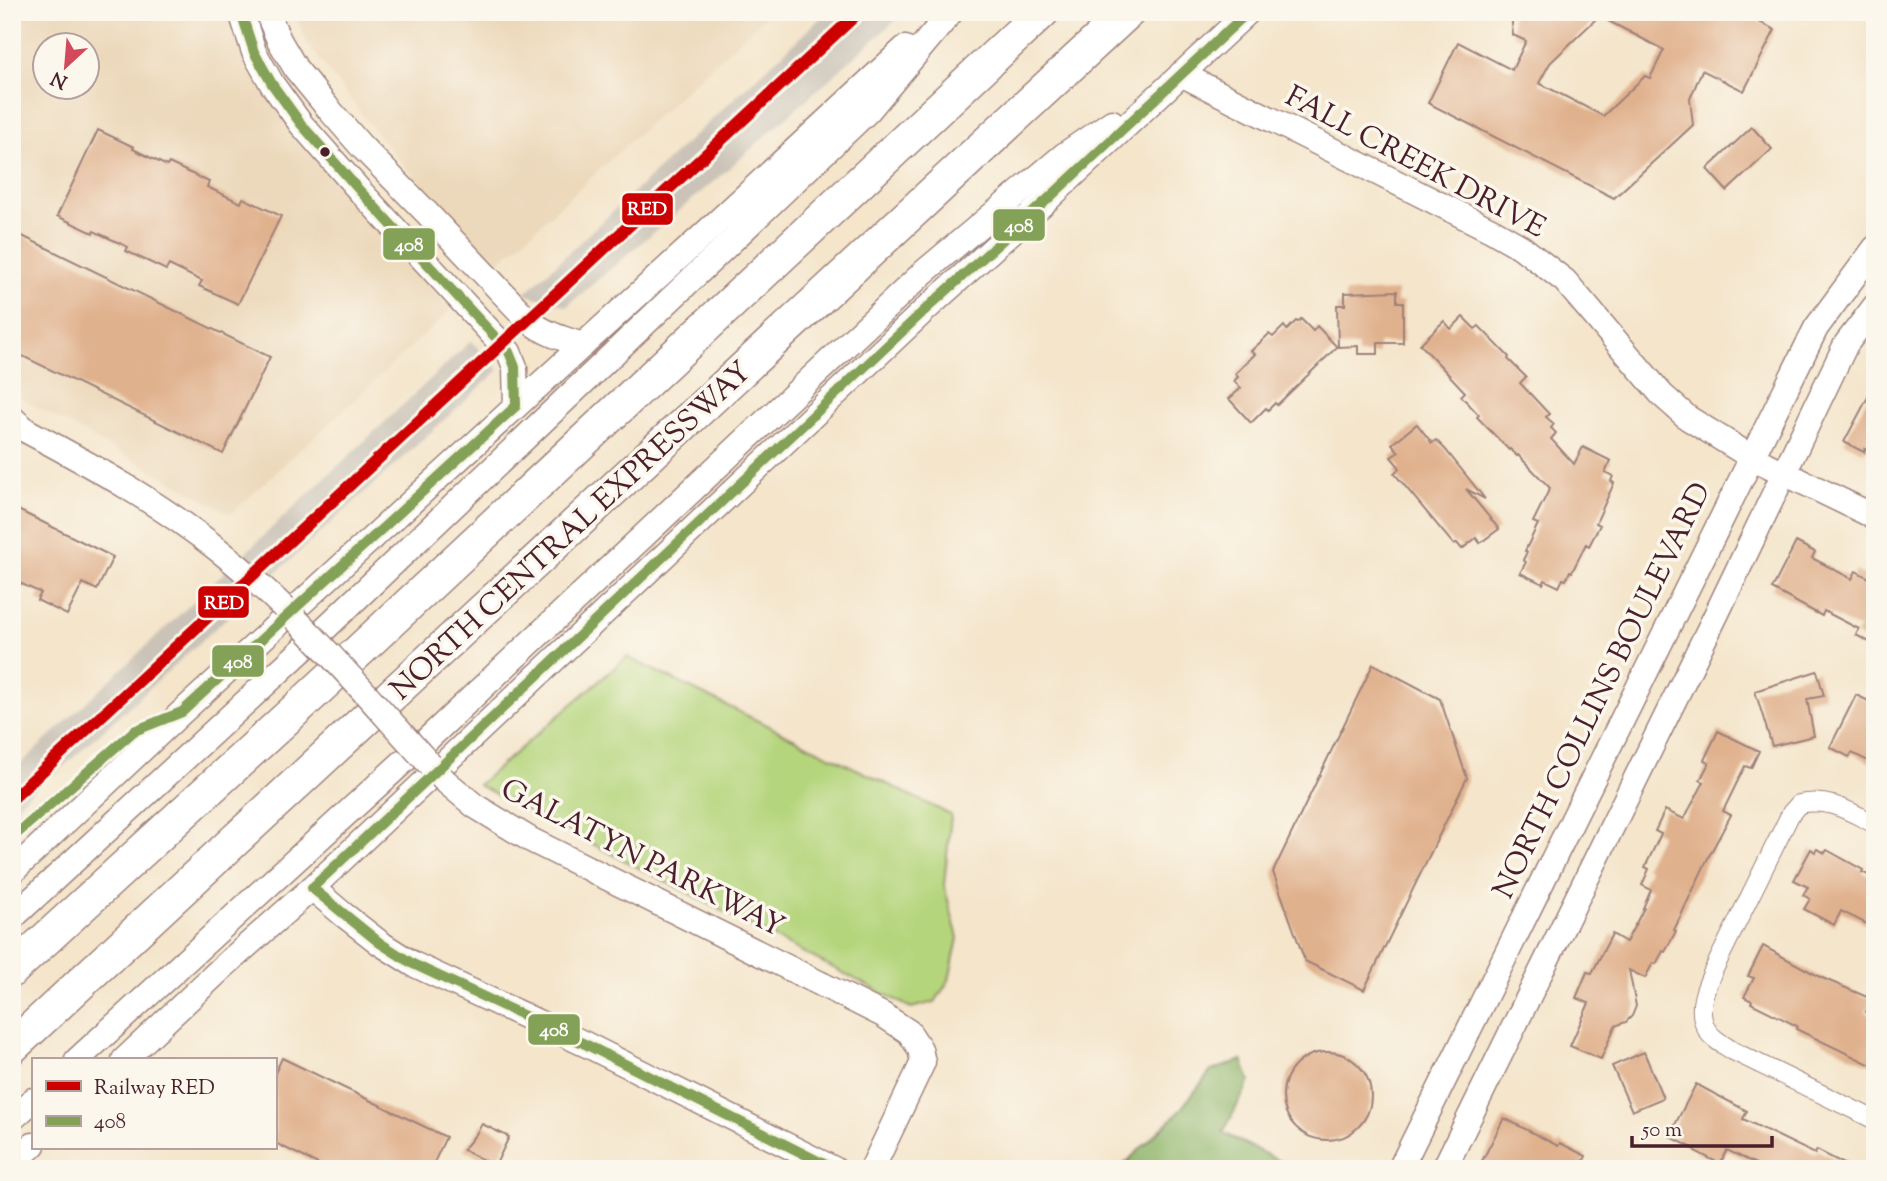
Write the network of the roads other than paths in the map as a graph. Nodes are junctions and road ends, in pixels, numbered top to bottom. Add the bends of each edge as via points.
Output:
1 (241, 12) edge
2 (267, 12) edge
3 (944, 12) edge
4 (951, 12) edge
5 (1042, 12) edge
6 (1128, 12) edge
7 (1248, 12) edge
8 (1181, 74) junction
9 (1875, 248) edge
10 (1875, 306) edge
11 (583, 345) junction
12 (516, 406) junction
13 (17, 425) edge
14 (1751, 457) junction
15 (1784, 473) junction
16 (1875, 517) edge
17 (314, 639) junction
18 (1618, 725) junction
19 (1654, 742) junction
20 (416, 750) junction
21 (1875, 824) edge
22 (12, 872) edge
23 (312, 888) junction
24 (12, 918) edge
25 (12, 970) edge
26 (12, 1047) edge
27 (79, 1058) edge
28 (126, 1058) edge
29 (1453, 1060) junction
30 (1489, 1077) junction
31 (32, 1101) edge
32 (12, 1119) edge
33 (1875, 1120) edge
34 (32, 1146) edge
35 (12, 1164) edge
36 (834, 1169) edge
37 (872, 1169) edge
38 (1400, 1169) edge
39 (1444, 1169) edge

1 - 12 main road via 254,52 301,124 509,352 515,367
2 - 11 main road via 296,69 327,107 527,320
3 - 11 main road
4 - 17 main road via 868,111
5 - 25 highway, NORTH CENTRAL EXPRESSWAY
6 - 26 highway, NORTH CENTRAL EXPRESSWAY
7 - 8 main road
8 - 14 main road, FALL CREEK DRIVE via 1521,247 1565,281 1662,395 1688,418
8 - 20 main road via 1064,155 924,272
8 - 23 main road
9 - 14 main road, NORTH COLLINS BOULEVARD via 1816,328
10 - 15 main road via 1846,344
11 - 12 main road
12 - 22 main road
13 - 17 main road, GALATYN PARKWAY, bridge via 109,475 197,533 284,607
14 - 15 main road, FALL CREEK DRIVE
14 - 18 main road, NORTH COLLINS BOULEVARD
15 - 16 main road, FALL CREEK DRIVE
15 - 19 main road
17 - 20 main road, GALATYN PARKWAY, bridge
17 - 24 main road
18 - 19 main road
18 - 29 main road, NORTH COLLINS BOULEVARD
19 - 30 main road
20 - 27 main road
20 - 37 main road, GALATYN PARKWAY, bridge via 475,806 531,841 909,1032 923,1062
21 - 33 street via 1835,805 1799,804 1717,961 1702,1014 1707,1031 1733,1051
23 - 28 main road
23 - 36 main road via 413,964
29 - 30 main road
29 - 38 main road, NORTH COLLINS BOULEVARD
30 - 39 main road
31 - 32 main road
34 - 35 main road

